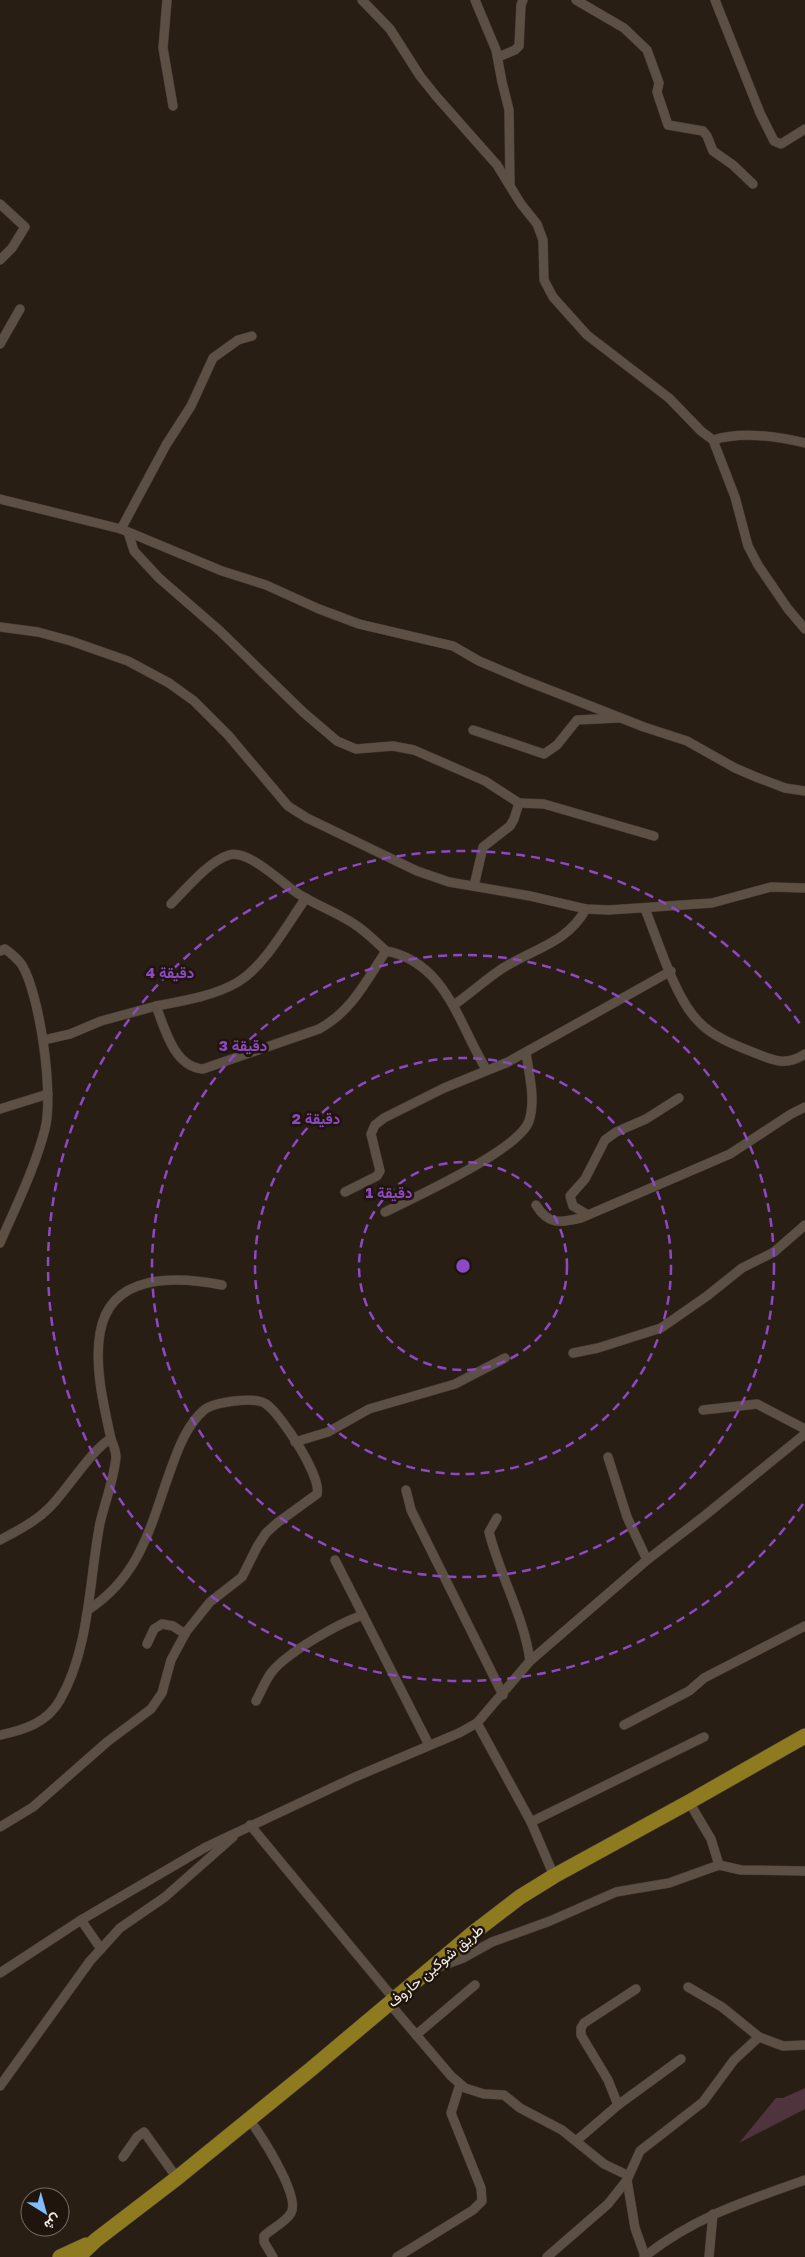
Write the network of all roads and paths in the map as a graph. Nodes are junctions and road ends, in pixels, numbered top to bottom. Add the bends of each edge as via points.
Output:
1 (167, 0) edge
2 (362, 0) edge
3 (475, 0) edge
4 (523, 0) edge
5 (576, 0) edge
6 (715, 0) edge
7 (498, 57) junction
8 (173, 106) dead end
9 (805, 129) edge
10 (753, 184) dead end
11 (510, 185) junction
12 (0, 204) edge
13 (0, 260) edge
14 (20, 309) dead end
15 (252, 336) dead end
16 (0, 344) edge
17 (713, 440) junction
18 (805, 444) edge
19 (0, 499) edge
20 (124, 531) junction
21 (0, 627) edge
22 (805, 629) edge
23 (621, 717) junction
24 (473, 730) dead end
25 (805, 791) edge
26 (519, 803) junction
27 (654, 836) dead end
28 (474, 886) junction
29 (805, 888) edge
30 (306, 898) junction
31 (171, 904) dead end
32 (586, 908) junction
33 (645, 909) junction
34 (0, 951) edge
35 (386, 951) junction
36 (671, 972) junction
37 (454, 1005) junction
38 (156, 1006) junction
39 (44, 1040) junction
40 (526, 1053) junction
41 (805, 1054) edge
42 (486, 1069) junction
43 (48, 1094) junction
44 (679, 1098) dead end
45 (805, 1107) edge
46 (0, 1109) edge
47 (345, 1192) dead end
48 (536, 1205) dead end
49 (385, 1212) dead end
50 (588, 1215) junction
51 (805, 1225) edge
52 (0, 1243) edge
53 (222, 1285) dead end
54 (572, 1353) dead end
55 (505, 1358) dead end
56 (703, 1410) dead end
57 (805, 1429) edge
58 (805, 1434) edge
59 (111, 1439) junction
60 (295, 1442) junction
61 (608, 1457) dead end
62 (406, 1490) dead end
63 (497, 1518) dead end
64 (0, 1540) edge
65 (335, 1560) dead end
66 (647, 1560) junction
67 (88, 1610) junction
68 (363, 1614) junction
69 (805, 1626) edge
70 (185, 1634) junction
71 (147, 1644) dead end
72 (530, 1661) junction
73 (503, 1695) junction
74 (256, 1701) dead end
75 (477, 1723) junction
76 (624, 1725) dead end
77 (0, 1735) edge
78 (805, 1736) edge
79 (704, 1737) dead end
80 (429, 1745) junction
81 (689, 1802) junction
82 (531, 1822) junction
83 (250, 1825) junction
84 (0, 1827) edge
85 (241, 1830) junction
86 (719, 1865) junction
87 (805, 1871) edge
88 (554, 1876) junction
89 (80, 1920) junction
90 (100, 1949) junction
91 (427, 1972) junction
92 (0, 1973) edge
93 (475, 1985) dead end
94 (688, 1987) dead end
95 (636, 1989) dead end
96 (392, 2001) junction
97 (416, 2035) junction
98 (759, 2037) junction
99 (805, 2044) edge
100 (681, 2059) dead end
101 (460, 2084) junction
102 (0, 2086) edge
103 (618, 2105) junction
104 (249, 2119) junction
105 (576, 2141) junction
106 (123, 2157) dead end
107 (177, 2178) junction
108 (627, 2178) junction
109 (805, 2180) edge
110 (713, 2214) junction
111 (96, 2240) junction
112 (60, 2257) edge
113 (78, 2257) edge
114 (273, 2257) edge
115 (397, 2257) edge
116 (546, 2257) edge
117 (644, 2257) edge
118 (709, 2257) edge

1 - 8 street via 163,48
2 - 11 street via 390,29 420,76
3 - 7 street
4 - 7 street via 520,5 520,46
5 - 10 street via 624,28 647,50 657,75 657,92 668,124 703,131 713,151
6 - 9 street via 774,141 781,144
7 - 11 street via 509,110
11 - 17 street via 538,224 543,240 544,280 552,297 587,335 669,398
12 - 13 street via 25,227
14 - 16 street
15 - 20 street via 238,340 213,358
17 - 18 street via 734,435 765,436
17 - 22 street via 735,497 748,546 788,609
19 - 20 street
20 - 23 street via 359,624 453,646 488,665
20 - 26 street via 134,551 159,578 220,630 336,740 356,749 393,746 414,750 485,781
21 - 28 street via 71,641 128,661 169,683 194,701 228,735 288,806 417,871
23 - 24 street via 577,720 557,745 544,754
23 - 25 street via 687,740 756,778
26 - 27 street via 544,804
26 - 28 street via 510,826 483,847
28 - 32 street
29 - 33 street via 771,887 712,903
30 - 31 street via 250,860 235,854 221,859 201,874
30 - 35 street via 346,919
30 - 38 street via 271,948 238,982 202,996
32 - 33 street
32 - 37 street via 578,922 561,937 502,969
33 - 36 street
34 - 39 street via 5,949 14,955 27,976
35 - 37 street via 404,956 425,968
35 - 38 street via 361,991 334,1021 203,1069 193,1068 178,1055
36 - 40 street
36 - 41 street via 691,1013 707,1029 780,1062 793,1061
37 - 42 street
38 - 39 street
39 - 43 street
40 - 42 street
40 - 49 street via 532,1100 529,1121 524,1130 499,1151
42 - 47 street via 375,1125 371,1134 380,1171 377,1176
43 - 46 street
43 - 52 street via 48,1115 38,1151
44 - 50 street via 605,1140 585,1180 570,1196 573,1206
45 - 50 street via 730,1154
48 - 50 street via 542,1215 556,1222
51 - 54 street via 774,1252 742,1268 661,1328
53 - 59 street via 202,1281 139,1285 122,1294 107,1310 99,1348
55 - 60 street via 455,1384 369,1409 328,1432
56 - 57 street via 757,1404
58 - 66 street
59 - 64 street via 100,1445 50,1508
59 - 67 street via 116,1456 100,1525
60 - 67 street via 282,1420 260,1401 218,1404 203,1412 187,1431 176,1453 142,1549 119,1585
60 - 70 street via 318,1482 317,1494 266,1533 242,1577 210,1602
61 - 66 street via 627,1517
62 - 73 street via 412,1510
63 - 72 street via 489,1532 495,1556 520,1617
65 - 68 street
66 - 72 street
67 - 77 street via 60,1701 44,1719
68 - 74 street via 337,1625 286,1659 272,1672
68 - 80 street
69 - 76 street via 704,1678 689,1692
70 - 71 street via 173,1626 162,1624 154,1629
70 - 84 street via 171,1660 162,1693 151,1709 107,1742 33,1807
72 - 73 street
73 - 75 street
75 - 80 street
75 - 82 street
78 - 81 main road, طريق شوكين حاروف
79 - 82 street
80 - 83 street
81 - 86 street via 711,1838
81 - 88 main road, طريق شوكين حاروف
82 - 88 street
83 - 85 street
83 - 96 street
85 - 89 street via 166,1869
85 - 90 street via 165,1896 120,1928
86 - 87 street via 740,1870
86 - 91 street via 669,1883 616,1892
88 - 91 main road, طريق شوكين حاروف via 512,1903
89 - 90 street
89 - 92 street
90 - 102 street
91 - 96 main road, طريق شوكين حاروف
93 - 97 street
94 - 98 street via 722,2007
95 - 103 street via 581,2028 581,2035 608,2080
96 - 97 street
96 - 104 main road, طريق شوكين حاروف
97 - 101 street
98 - 99 street via 783,2046
98 - 108 street via 734,2060 703,2102 640,2151
100 - 103 street
101 - 105 street via 484,2094 504,2095
101 - 115 street via 451,2113 481,2188 482,2200 473,2210
103 - 105 street
104 - 107 main road, طريق شوكين حاروف
104 - 114 street via 275,2157 293,2203 290,2216 264,2236
105 - 108 street
106 - 107 street via 144,2132
107 - 111 main road, طريق شوكين حاروف
108 - 116 street via 608,2204
108 - 117 street via 635,2228
109 - 110 street
110 - 117 street via 668,2238
110 - 118 street
111 - 112 main road, طريق شوكين حاروف
111 - 113 main road, طريق شوكين حاروف

